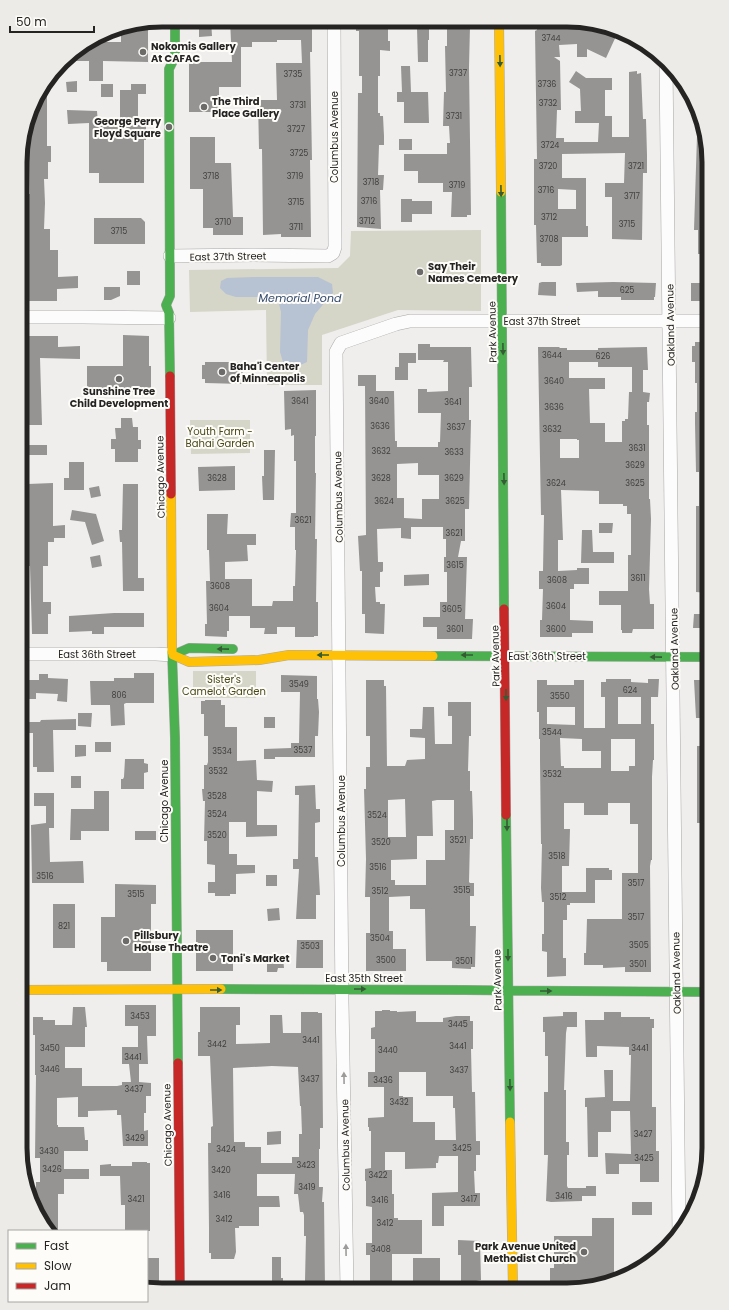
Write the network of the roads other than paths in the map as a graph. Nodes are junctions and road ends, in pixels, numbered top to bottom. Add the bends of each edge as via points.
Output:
1 (175, 27) edge
2 (334, 27) edge
3 (499, 27) edge
4 (666, 71) edge
5 (333, 253) joint
6 (170, 256) junction
7 (169, 310) junction
8 (27, 317) edge
9 (670, 321) junction
10 (702, 321) edge
11 (502, 322) junction
12 (336, 352) joint
13 (243, 649) dead end
14 (259, 650) dead end
15 (27, 654) edge
16 (173, 655) junction
17 (289, 655) junction
18 (340, 655) junction
19 (506, 656) junction
20 (674, 657) junction
21 (702, 657) edge
22 (342, 989) junction
23 (27, 990) edge
24 (176, 990) junction
25 (508, 991) junction
26 (677, 992) junction
27 (702, 992) edge
28 (679, 1223) edge
29 (180, 1283) edge
30 (347, 1283) edge
31 (513, 1283) edge

1 - 6 street via 176,57 169,69
2 - 5 street, Columbus Avenue
3 -> 11 street, Park Avenue
4 - 9 street, Oakland Avenue
5 - 6 street, East 37th Street via 328,256
6 - 7 street
7 - 8 street via 90,317
7 - 16 street, Chicago Avenue
9 - 10 street, East 37th Street
9 - 11 street, East 37th Street
9 - 20 street, Oakland Avenue
11 - 12 street, East 37th Street via 410,321 341,343
11 -> 19 street, Park Avenue
12 - 18 street, Columbus Avenue
13 -> 16 street, East 36th Street via 189,648
14 - 17 street, East 36th Street
15 - 16 street, East 36th Street
16 - 17 street, East 36th Street via 190,662 259,660
16 - 24 street, Chicago Avenue
18 -> 17 street, East 36th Street
19 -> 18 street, East 36th Street
18 - 22 street, Columbus Avenue
20 -> 19 street, East 36th Street
19 -> 25 street, Park Avenue
20 - 21 street, East 36th Street
20 - 26 street, Oakland Avenue
24 -> 22 street, East 35th Street
22 -> 25 street, East 35th Street
30 -> 22 street, Columbus Avenue
23 - 24 street, East 35th Street
24 - 29 street, Chicago Avenue
25 -> 26 street, East 35th Street
25 -> 31 street, Park Avenue
26 - 27 street, East 35th Street
26 - 28 street, Oakland Avenue

